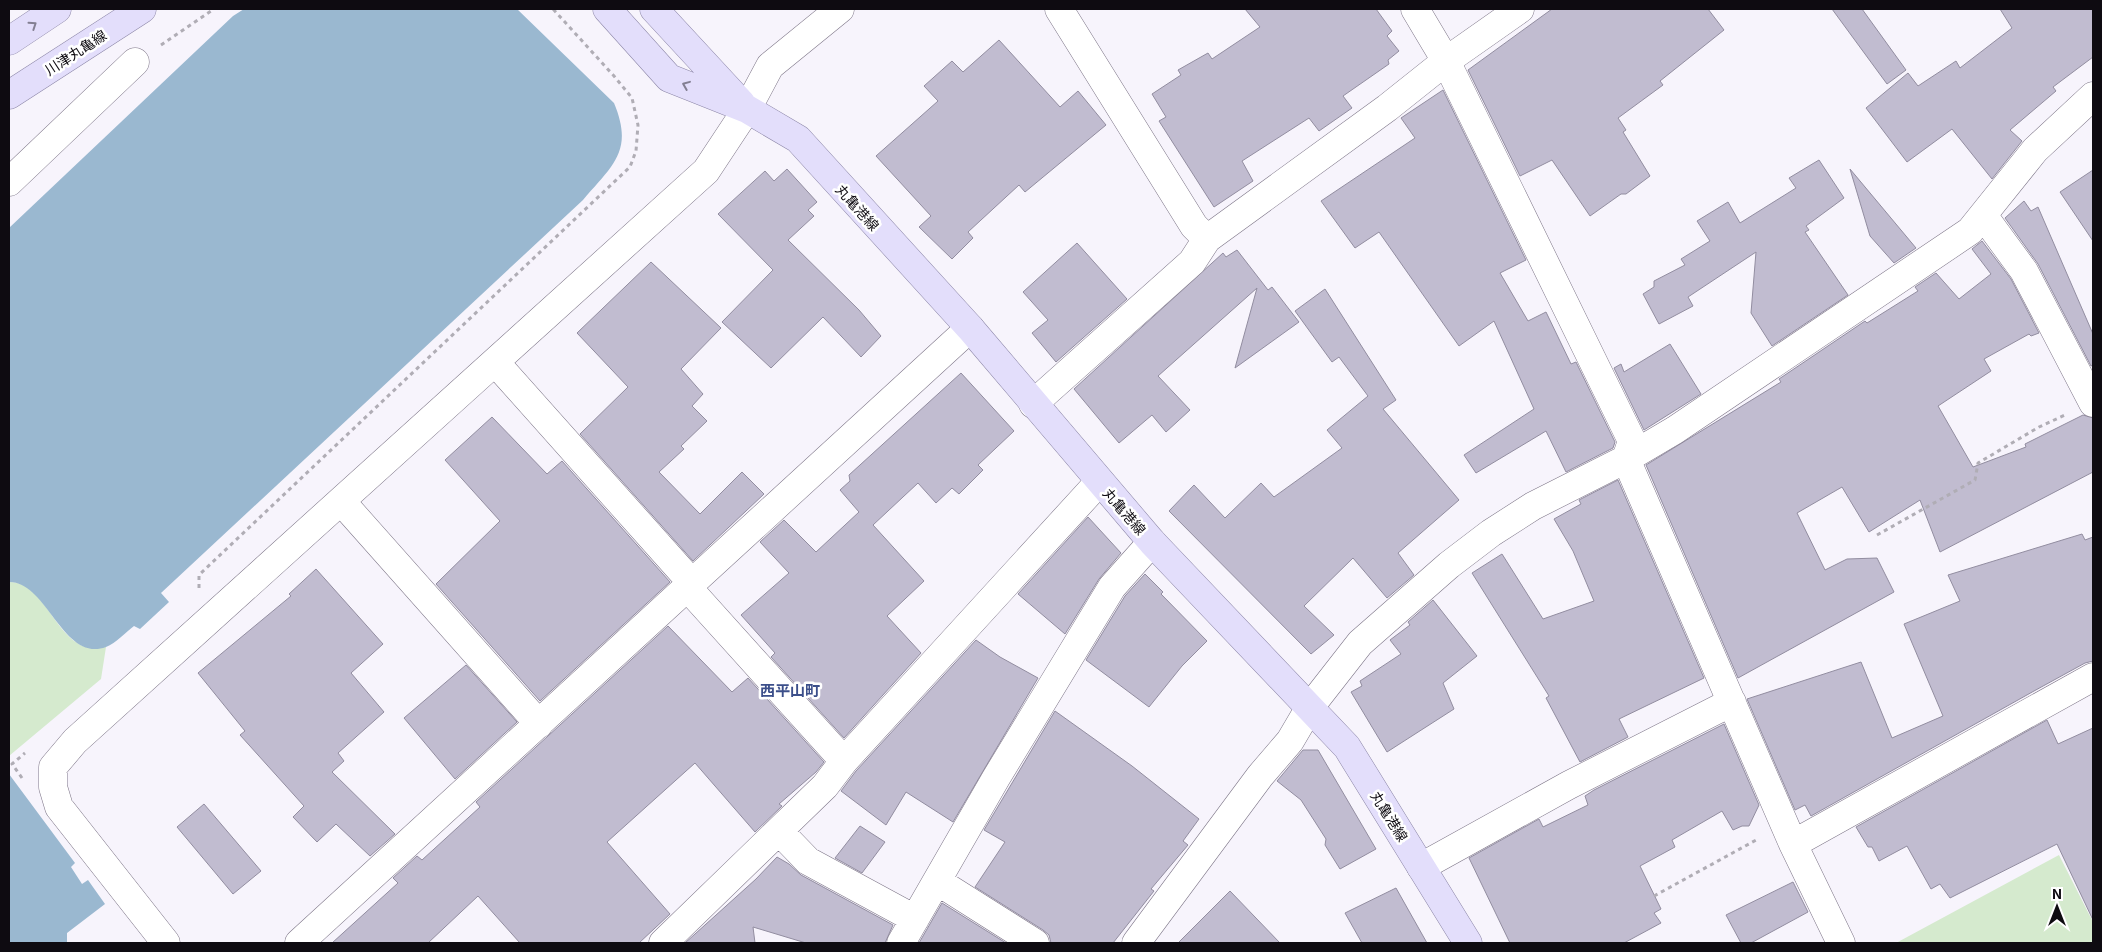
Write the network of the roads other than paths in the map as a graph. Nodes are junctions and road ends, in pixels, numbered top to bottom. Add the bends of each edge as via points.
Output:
1 (57, 9) edge
2 (142, 9) edge
3 (607, 9) edge
4 (654, 9) edge
5 (840, 9) edge
6 (1059, 9) edge
7 (1415, 9) edge
8 (1520, 9) edge
9 (9, 41) edge
10 (1446, 61) junction
11 (135, 62) road end
12 (11, 93) edge
13 (2093, 96) edge
14 (747, 109) junction
15 (9, 182) edge
16 (1983, 215) junction
17 (1207, 239) junction
18 (970, 328) junction
19 (495, 362) junction
20 (2093, 402) edge
21 (1033, 404) junction
22 (1626, 459) junction
23 (1099, 482) junction
24 (341, 501) junction
25 (1152, 542) junction
26 (691, 586) junction
27 (2093, 677) edge
28 (1732, 702) junction
29 (1310, 707) junction
30 (540, 724) junction
31 (844, 761) junction
32 (779, 831) junction
33 (1789, 834) junction
34 (1421, 867) junction
35 (937, 881) junction
36 (915, 918) junction
37 (166, 943) edge
38 (299, 943) edge
39 (663, 943) edge
40 (901, 943) edge
41 (1035, 943) edge
42 (1136, 943) edge
43 (1468, 943) edge
44 (1841, 943) edge

9 -> 1 main road
2 - 12 main road, 川津丸亀線
14 -> 3 main road, 丸亀港線 via 670,78
4 - 14 main road, 丸亀港線
5 - 14 street via 770,66
6 - 17 street via 1194,226
7 - 10 street
8 - 10 street
10 - 17 street
10 - 22 street via 1632,441
11 - 15 street
13 - 16 street via 2035,150
14 - 18 main road, 丸亀港線 via 798,139
14 - 19 street via 706,171
16 - 20 street via 2024,271
16 - 22 street via 1970,231 1675,430
17 - 21 street via 1192,262
18 - 21 main road, 丸亀港線
18 - 26 street
19 - 24 street
19 - 26 street
21 - 23 main road, 丸亀港線
22 - 28 street
22 - 29 street via 1533,506 1449,564 1360,643
23 - 25 main road, 丸亀港線
23 - 31 street
24 - 30 street
24 - 37 street via 76,741 53,767 53,788 59,806
25 - 29 main road, 丸亀港線
25 - 35 street via 1112,587
26 - 30 street
26 - 31 street
27 - 33 street
28 - 33 street
28 - 34 street via 1569,785
29 - 34 main road, 丸亀港線 via 1347,747
29 - 42 street via 1290,741 1260,776
30 - 38 street
31 - 32 street via 825,786
32 - 36 street via 808,861
32 - 39 street
33 - 44 street
34 - 43 main road, 丸亀港線
35 - 36 street
35 - 41 street
36 - 40 street

